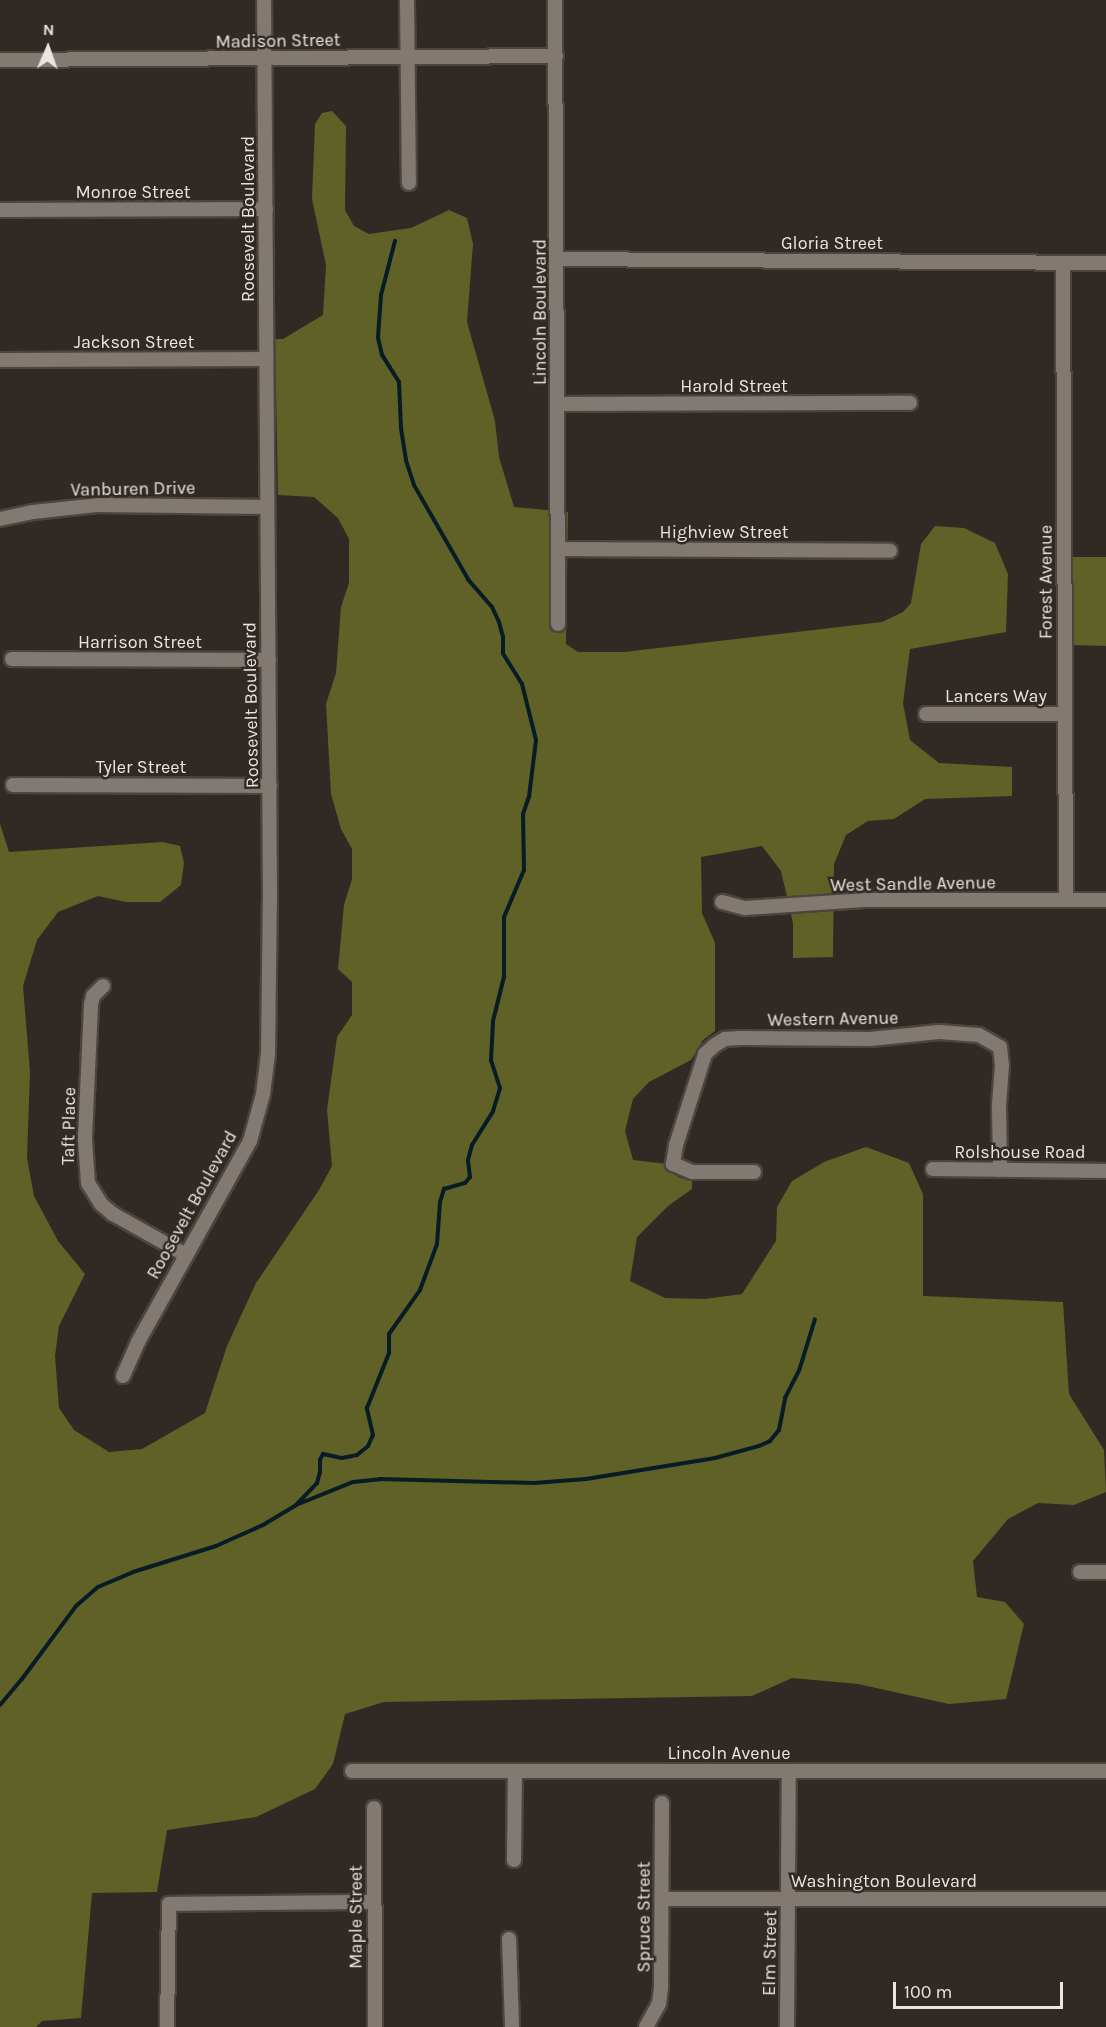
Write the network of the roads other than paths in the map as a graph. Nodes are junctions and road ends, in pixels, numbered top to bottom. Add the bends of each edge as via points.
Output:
1 (264, 0) edge
2 (407, 0) edge
3 (555, 0) edge
4 (556, 56) junction
5 (407, 57) junction
6 (0, 60) edge
7 (265, 60) junction
8 (409, 183) dead end
9 (266, 209) junction
10 (0, 210) edge
11 (558, 259) junction
12 (1063, 262) junction
13 (1106, 263) edge
14 (266, 359) junction
15 (1, 360) edge
16 (910, 403) dead end
17 (558, 404) junction
18 (267, 507) junction
19 (0, 519) edge
20 (559, 549) junction
21 (890, 551) dead end
22 (558, 624) dead end
23 (12, 659) dead end
24 (269, 660) junction
25 (926, 714) dead end
26 (1065, 714) junction
27 (12, 785) dead end
28 (270, 786) junction
29 (1066, 900) junction
30 (1106, 900) edge
31 (722, 902) dead end
32 (103, 986) dead end
33 (933, 1169) dead end
34 (1000, 1170) junction
35 (1106, 1171) edge
36 (754, 1172) dead end
37 (186, 1255) junction
38 (123, 1376) dead end
39 (1080, 1572) dead end
40 (1106, 1572) edge
41 (352, 1771) dead end
42 (515, 1771) junction
43 (789, 1771) junction
44 (1106, 1771) edge
45 (662, 1803) dead end
46 (374, 1808) dead end
47 (514, 1860) dead end
48 (662, 1899) junction
49 (789, 1899) junction
50 (1106, 1899) edge
51 (374, 1902) junction
52 (509, 1939) dead end
53 (167, 2027) edge
54 (375, 2027) edge
55 (512, 2027) edge
56 (645, 2027) edge
57 (787, 2027) edge

1 - 7 street, Roosevelt Boulevard
2 - 5 street
3 - 4 street, Lincoln Boulevard
4 - 5 street, Madison Street
4 - 11 street, Lincoln Boulevard
5 - 7 street, Madison Street
5 - 8 street
6 - 7 street, Madison Street
7 - 9 street, Roosevelt Boulevard
9 - 10 street, Monroe Street
9 - 14 street, Roosevelt Boulevard
11 - 12 street, Gloria Street
11 - 17 street, Lincoln Boulevard
12 - 13 street, Gloria Street
12 - 26 street, Forest Avenue
14 - 15 street, Jackson Street
14 - 18 street, Roosevelt Boulevard
16 - 17 street, Harold Street
17 - 20 street, Lincoln Boulevard
18 - 19 street, Vanburen Drive via 97,505
18 - 24 street, Roosevelt Boulevard
20 - 21 street, Highview Street
20 - 22 street, Lincoln Boulevard
23 - 24 street, Harrison Street
24 - 28 street, Roosevelt Boulevard
25 - 26 street, Lancers Way
26 - 29 street, Forest Avenue
27 - 28 street, Tyler Street
28 - 37 street, Roosevelt Boulevard via 268,1054 263,1094 250,1141
29 - 30 street, West Sandle Avenue
29 - 31 street, West Sandle Avenue via 864,900 745,908
32 - 37 street, Taft Place via 93,996 91,1005 85,1139 88,1183 101,1204 113,1214
33 - 34 street, Rolshouse Road
34 - 35 street, Rolshouse Road
34 - 36 street, Western Avenue via 1000,1047 979,1035 939,1032 870,1040 725,1039 705,1054 673,1164 692,1172
37 - 38 street, Roosevelt Boulevard
39 - 40 street
41 - 42 street, Lincoln Avenue
42 - 43 street, Lincoln Avenue
42 - 47 street
43 - 44 street, Lincoln Avenue
43 - 49 street, Elm Street
45 - 48 street, Spruce Street
46 - 51 street, Maple Street
48 - 49 street, Washington Boulevard
48 - 56 street, Spruce Street via 661,1989 659,2004
49 - 50 street, Washington Boulevard
49 - 57 street, Elm Street
51 - 53 street via 169,1904
51 - 54 street, Maple Street
52 - 55 street

